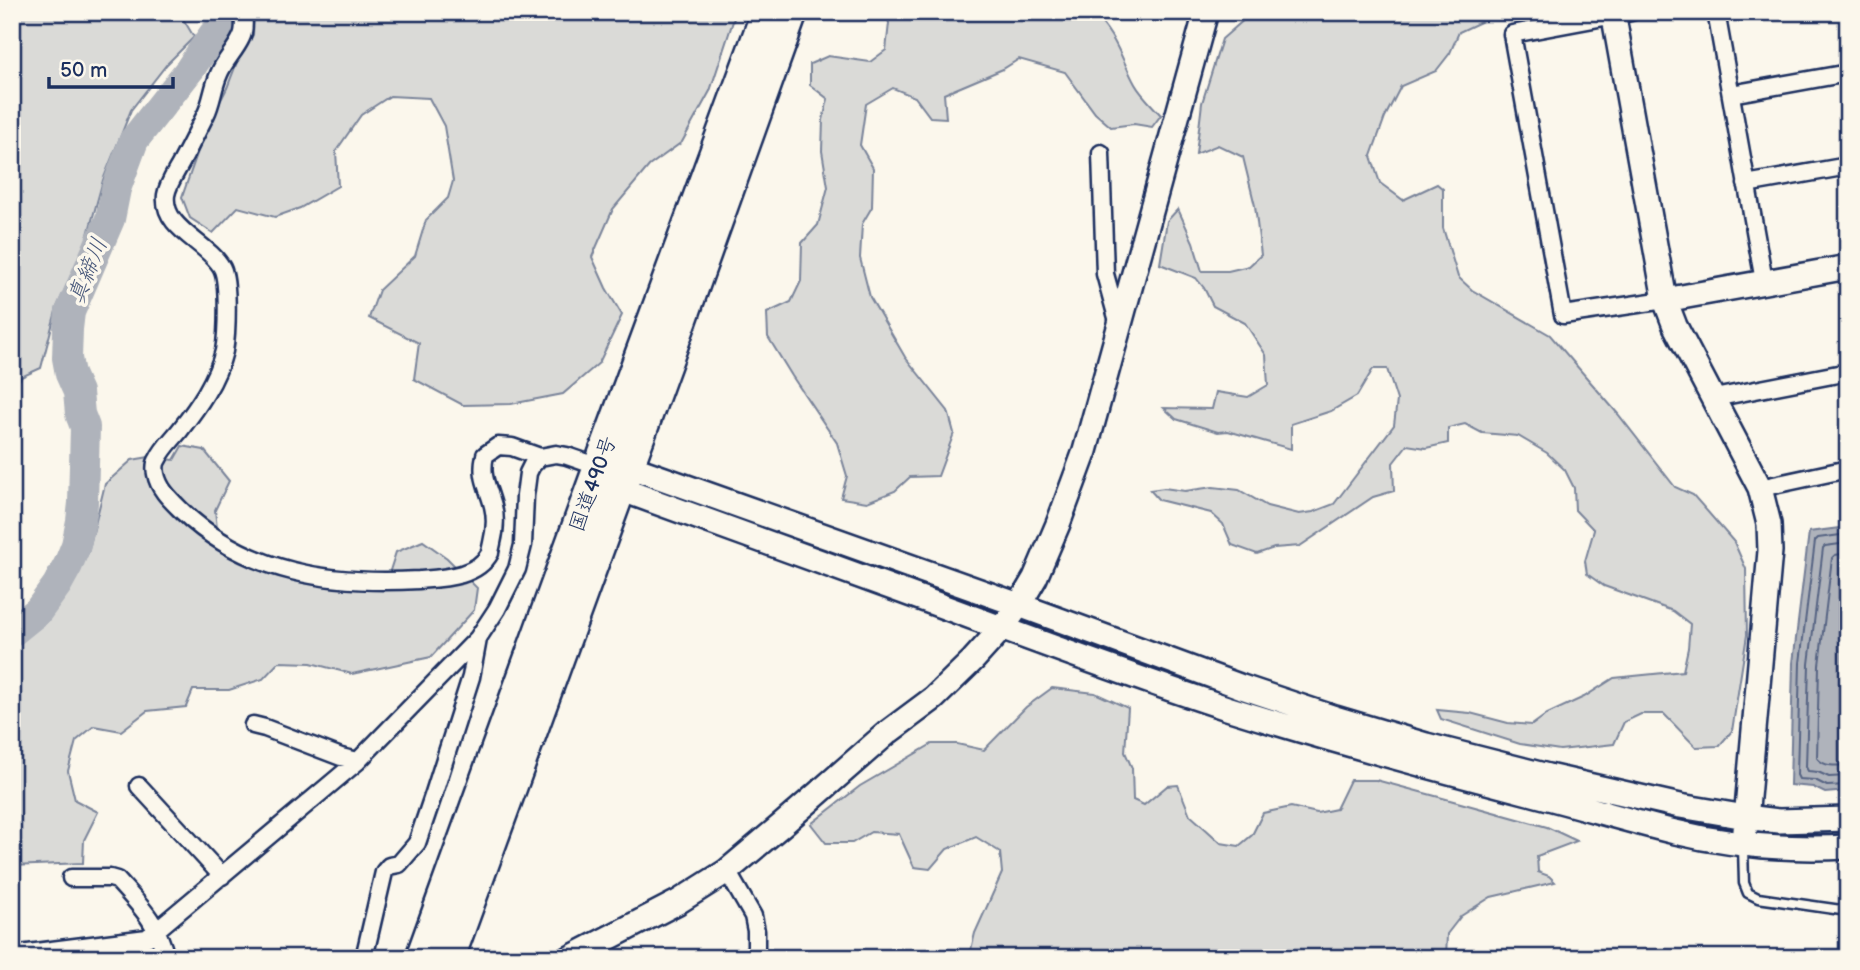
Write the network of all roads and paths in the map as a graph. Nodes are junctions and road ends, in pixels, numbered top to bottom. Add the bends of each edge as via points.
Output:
1 (767, 12) edge
2 (792, 12) edge
3 (1206, 12) edge
4 (1716, 12) edge
5 (1619, 13) edge
6 (244, 17) edge
7 (1848, 73) edge
8 (1731, 94) junction
9 (1101, 153) dead end
10 (1848, 166) edge
11 (1746, 184) junction
12 (1848, 267) edge
13 (1764, 281) junction
14 (1665, 300) junction
15 (1119, 326) junction
16 (1848, 372) edge
17 (1714, 398) junction
18 (540, 457) junction
19 (599, 467) junction
20 (1848, 469) edge
21 (624, 477) junction
22 (1760, 488) junction
23 (1019, 605) junction
24 (1002, 628) junction
25 (478, 638) junction
26 (253, 725) dead end
27 (358, 761) junction
28 (139, 786) dead end
29 (1746, 817) junction
30 (1848, 819) edge
31 (1743, 845) junction
32 (1848, 846) edge
33 (727, 871) junction
34 (222, 876) junction
35 (71, 878) dead end
36 (1848, 911) edge
37 (156, 931) junction
38 (12, 954) edge
39 (47, 954) edge
40 (166, 958) edge
41 (364, 958) edge
42 (421, 958) edge
43 (449, 958) edge
44 (570, 958) edge
45 (756, 958) edge

1 - 19 highway, 国道490号
2 - 21 highway, 国道490号
3 - 15 street
4 - 8 street
5 - 14 street
5 - 14 street via 1511,34 1563,315
6 - 18 street via 242,38 219,74 208,110 166,195 177,226 221,265 226,277 226,332 210,384 156,460 161,488 212,535 244,555 296,573 349,581 447,578 476,569 490,553 495,530 482,467 485,455 498,446
7 - 8 street
8 - 11 street
9 - 15 street via 1105,274
10 - 11 street
11 - 13 street
12 - 13 street
13 - 14 street
14 - 17 street
15 - 23 street via 1085,451 1035,578
16 - 17 street
17 - 22 street
18 - 19 street via 556,454
18 - 25 street via 528,473 517,569
19 - 21 street
19 - 42 highway, 国道490号
20 - 22 street
21 - 23 street
21 - 24 street
21 - 43 highway, 国道490号
22 - 29 street via 1770,551
23 - 24 street
23 - 29 street via 1242,687 1426,745 1667,803
24 - 31 street via 1226,707 1413,763 1676,833
24 - 33 street via 934,698
25 - 27 street
25 - 41 street via 471,677 435,793 416,843 384,872
26 - 27 street
27 - 34 street
28 - 34 street
29 - 30 street
29 - 31 street
31 - 32 street
31 - 36 lane via 1748,893
33 - 44 street
33 - 45 street via 753,916
34 - 37 street
35 - 37 street via 117,880
37 - 39 street via 147,938
37 - 40 street
38 - 39 street

